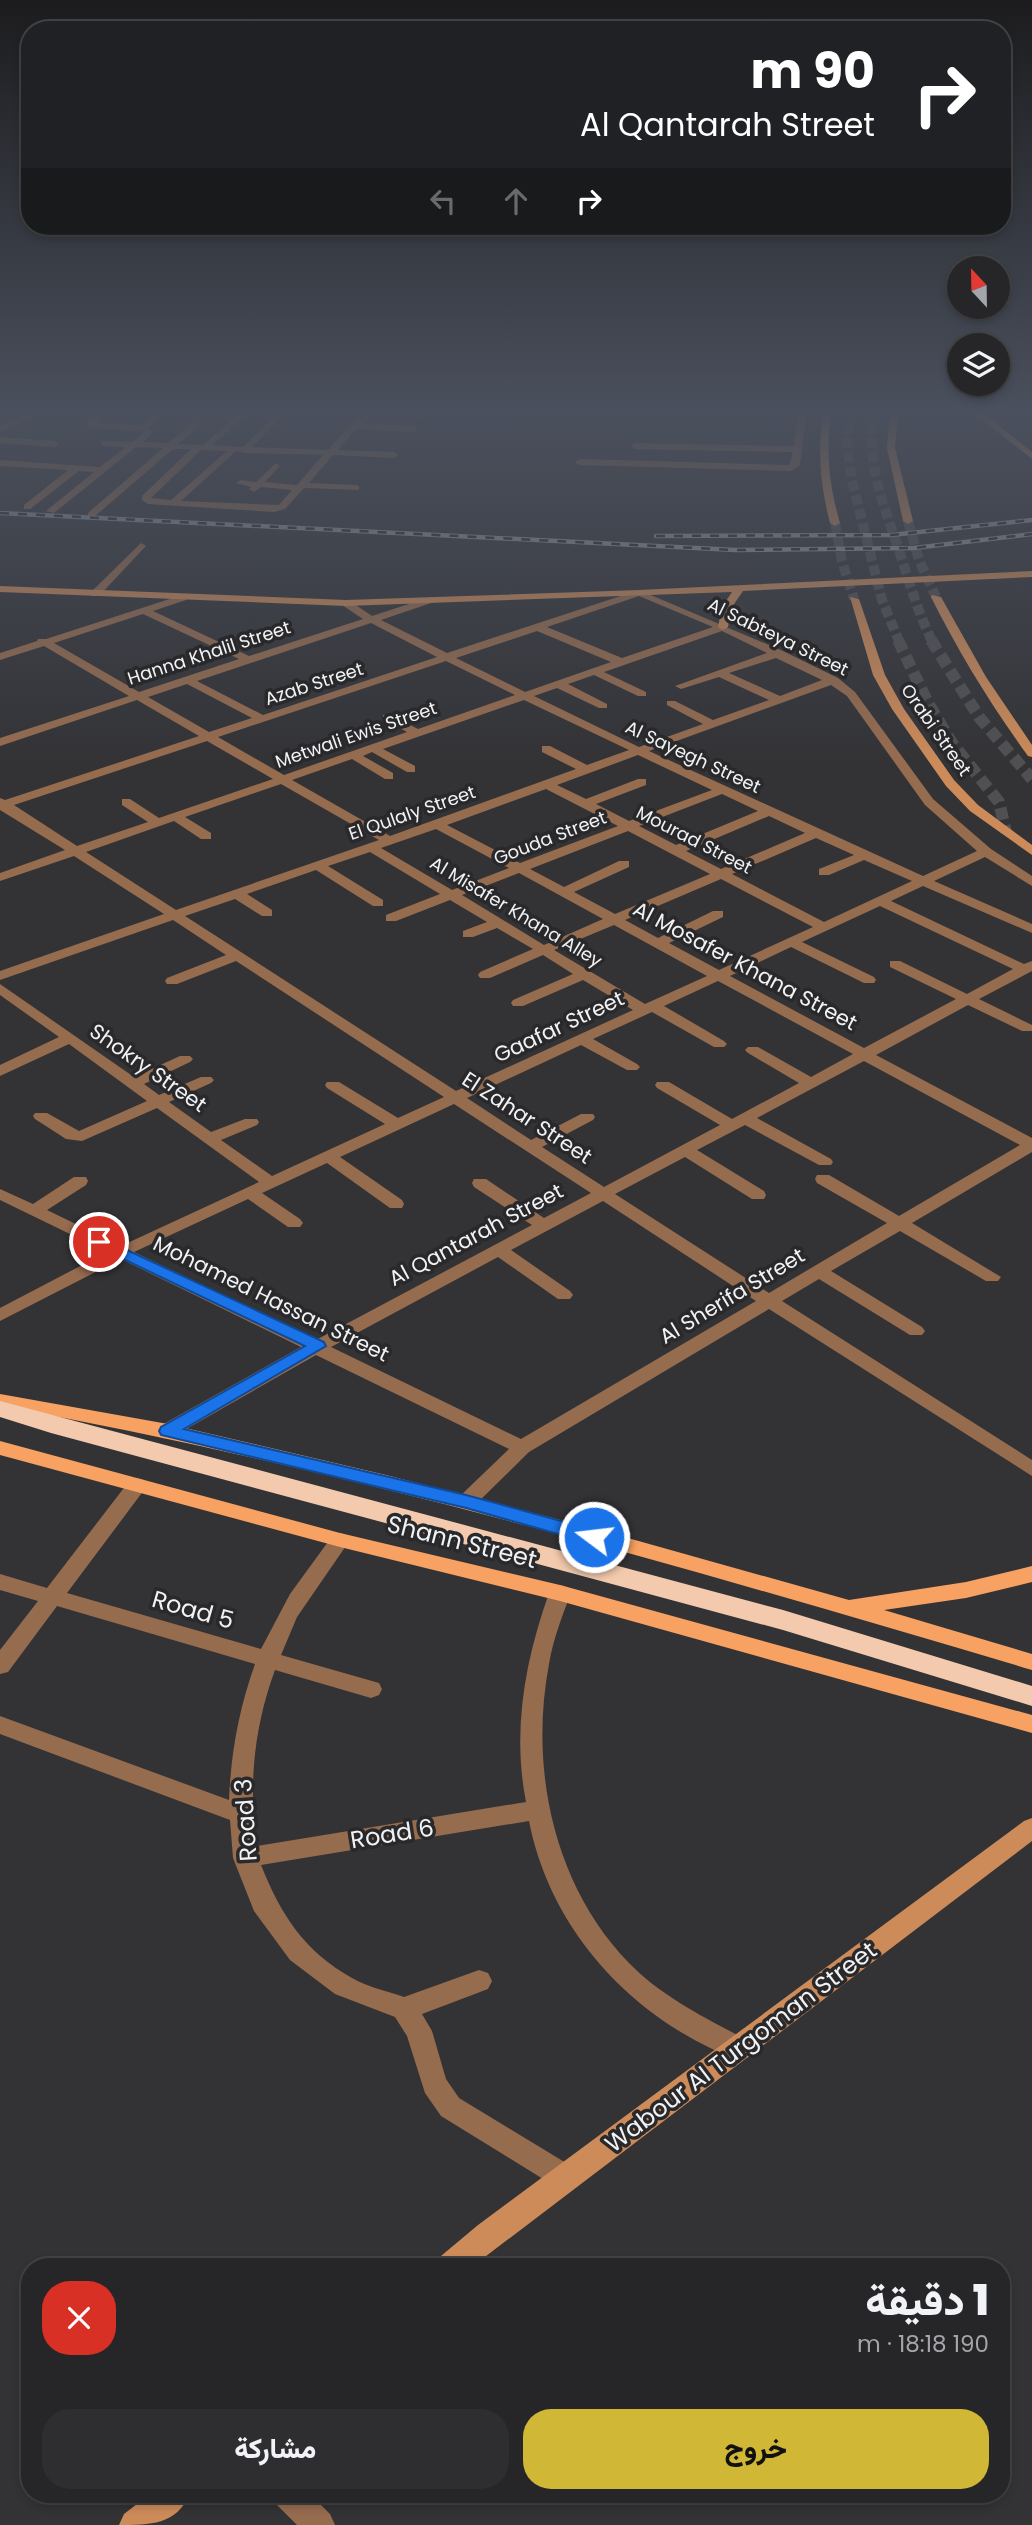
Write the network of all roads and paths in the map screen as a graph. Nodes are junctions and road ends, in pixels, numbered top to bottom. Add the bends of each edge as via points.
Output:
1 (141, 546) dead end
2 (1032, 574) edge
3 (740, 588) junction
4 (0, 589) edge
5 (639, 593) junction
6 (95, 594) junction
7 (936, 597) tunnel mouth
8 (182, 598) junction
9 (854, 599) tunnel mouth
10 (430, 600) junction
11 (346, 603) junction
12 (142, 610) junction
13 (369, 618) junction
14 (723, 627) junction
15 (540, 628) junction
16 (42, 641) junction
17 (779, 653) junction
18 (0, 657) edge
19 (247, 659) junction
20 (448, 659) junction
21 (621, 662) junction
22 (595, 672) junction
23 (719, 673) junction
24 (186, 679) junction
25 (834, 680) junction
26 (558, 684) junction
27 (681, 686) dead end
28 (642, 694) dead end
29 (137, 696) junction
30 (524, 696) junction
31 (782, 701) junction
32 (671, 704) dead end
33 (603, 706) dead end
34 (387, 717) dead end
35 (262, 719) junction
36 (714, 725) junction
37 (417, 733) junction
38 (207, 737) junction
39 (0, 742) edge
40 (373, 748) junction
41 (546, 749) dead end
42 (639, 752) junction
43 (1032, 753) edge
44 (353, 755) junction
45 (411, 769) dead end
46 (587, 770) junction
47 (389, 776) dead end
48 (282, 779) junction
49 (642, 782) dead end
50 (547, 784) junction
51 (722, 790) junction
52 (126, 802) dead end
53 (2, 804) edge
54 (586, 804) junction
55 (768, 812) junction
56 (174, 816) junction
57 (158, 822) junction
58 (438, 824) junction
59 (629, 826) junction
60 (814, 834) junction
61 (206, 836) dead end
62 (388, 840) junction
63 (369, 846) junction
64 (676, 850) junction
65 (76, 851) junction
66 (1032, 851) edge
67 (986, 852) junction
68 (863, 856) junction
69 (624, 864) dead end
70 (317, 865) junction
71 (521, 869) junction
72 (824, 872) dead end
73 (721, 874) junction
74 (0, 877) edge
75 (922, 881) junction
76 (1032, 881) edge
77 (564, 892) junction
78 (236, 893) junction
79 (450, 895) junction
80 (881, 901) junction
81 (378, 903) dead end
82 (267, 913) dead end
83 (176, 915) junction
84 (718, 915) dead end
85 (391, 918) dead end
86 (615, 920) junction
87 (498, 923) junction
88 (824, 927) junction
89 (1032, 929) edge
90 (468, 934) dead end
91 (791, 942) junction
92 (658, 943) junction
93 (543, 950) junction
94 (238, 955) junction
95 (895, 964) dead end
96 (1028, 967) edge
97 (584, 974) junction
98 (485, 975) dead end
99 (0, 976) edge
100 (720, 976) junction
101 (869, 980) dead end
102 (172, 981) dead end
103 (0, 988) edge
104 (965, 998) junction
105 (518, 1003) dead end
106 (648, 1008) junction
107 (1027, 1028) dead end
108 (70, 1038) junction
109 (582, 1039) junction
110 (719, 1044) dead end
111 (753, 1050) dead end
112 (862, 1054) junction
113 (186, 1059) dead end
114 (632, 1067) dead end
115 (0, 1071) edge
116 (206, 1080) dead end
117 (809, 1082) junction
118 (134, 1083) junction
119 (333, 1085) dead end
120 (663, 1085) dead end
121 (458, 1098) junction
122 (158, 1101) junction
123 (41, 1116) dead end
124 (587, 1117) dead end
125 (737, 1121) junction
126 (251, 1122) dead end
127 (397, 1124) junction
128 (211, 1138) junction
129 (1032, 1145) edge
130 (532, 1146) junction
131 (683, 1149) junction
132 (328, 1156) junction
133 (80, 1181) dead end
134 (271, 1182) junction
135 (480, 1183) dead end
136 (603, 1192) junction
137 (250, 1193) junction
138 (0, 1194) edge
139 (758, 1195) dead end
140 (396, 1205) dead end
141 (35, 1210) junction
142 (294, 1223) dead end
143 (543, 1224) junction
144 (897, 1224) junction
145 (498, 1249) junction
146 (121, 1252) junction
147 (818, 1271) junction
148 (992, 1278) dead end
149 (564, 1295) dead end
150 (768, 1302) junction
151 (0, 1315) edge
152 (916, 1331) dead end
153 (318, 1346) junction
154 (0, 1400) edge
155 (0, 1409) edge
156 (167, 1431) junction
157 (522, 1447) junction
158 (0, 1448) edge
159 (1032, 1469) edge
160 (137, 1485) junction
161 (466, 1502) junction
162 (340, 1540) junction
163 (1032, 1574) edge
164 (0, 1582) edge
165 (560, 1593) junction
166 (52, 1597) junction
167 (850, 1608) junction
168 (268, 1659) junction
169 (1032, 1662) edge
170 (0, 1666) edge
171 (371, 1689) dead end
172 (1032, 1696) edge
173 (1032, 1724) edge
174 (0, 1725) edge
175 (539, 1811) junction
176 (241, 1814) junction
177 (1032, 1828) edge
178 (244, 1858) junction
179 (479, 1981) dead end
180 (404, 2010) junction
181 (740, 2049) junction
182 (566, 2178) junction
183 (461, 2258) edge
184 (163, 2503) edge
185 (297, 2503) edge
186 (135, 2525) edge
187 (319, 2525) edge

1 - 6 street
2 - 3 street, Al Sabteya Street
3 - 5 street, Al Sabteya Street
3 - 14 street via 727,607
4 - 6 street, Al Sabteya Street
5 - 10 street, Al Sabteya Street
5 - 14 street, Al Sabteya Street
5 - 15 street, Azab Street
6 - 8 street, Al Sabteya Street
7 - 43 street via 993,700
8 - 11 street, Al Sabteya Street
8 - 12 street
9 - 66 street, Orabi Street via 878,676 950,783 974,808
10 - 11 street, Al Sabteya Street
10 - 13 street, Hanna Khalil Street
11 - 13 street, Al Sayegh Street
12 - 16 street
12 - 19 street
13 - 19 street, Hanna Khalil Street
13 - 20 street, Al Sayegh Street
14 - 17 street, Al Sabteya Street
14 - 21 street, Metwali Ewis Street
15 - 20 street, Azab Street
15 - 21 street
16 - 18 street
16 - 29 street
17 - 23 street
17 - 25 street, Al Sabteya Street
19 - 24 street, Hanna Khalil Street
20 - 30 street, Al Sayegh Street
20 - 35 street, Azab Street
21 - 22 street, Metwali Ewis Street
22 - 26 street, Metwali Ewis Street
22 - 28 street
23 - 27 street
23 - 31 street
24 - 29 street, Hanna Khalil Street
24 - 35 street
25 - 31 street, El Qulaly Street
25 - 67 street, Al Sabteya Street via 852,694 929,802
26 - 30 street, Metwali Ewis Street
26 - 33 street
29 - 38 street
29 - 39 street, Hanna Khalil Street
30 - 37 street, Metwali Ewis Street
30 - 42 street, Al Sayegh Street
31 - 36 street, El Qulaly Street
32 - 36 street
34 - 37 street
35 - 38 street, Azab Street
36 - 42 street, El Qulaly Street
37 - 40 street, Metwali Ewis Street
38 - 48 street
38 - 53 street, Azab Street
40 - 44 street, Metwali Ewis Street
40 - 45 street
41 - 46 street
42 - 46 street, El Qulaly Street
42 - 51 street, Al Sayegh Street
44 - 47 street
44 - 48 street, Metwali Ewis Street
46 - 50 street, El Qulaly Street
48 - 56 street, Metwali Ewis Street
48 - 62 street
49 - 54 street
50 - 54 street, Mourad Street
50 - 58 street, El Qulaly Street
51 - 55 street, Al Sayegh Street
51 - 59 street, Gouda Street
52 - 57 street
53 - 65 street, El Zahar Street
54 - 59 street, Mourad Street
55 - 60 street, Al Sayegh Street
55 - 64 street
56 - 57 street, Metwali Ewis Street
56 - 61 street
57 - 65 street, Metwali Ewis Street
58 - 62 street, El Qulaly Street
58 - 71 street, Al Mosafer Khana Street
59 - 64 street, Mourad Street
59 - 71 street, Gouda Street
60 - 68 street, Al Sayegh Street
60 - 73 street
62 - 63 street, El Qulaly Street
63 - 70 street, El Qulaly Street
63 - 79 street, Al Misafer Khana Alley
64 - 73 street, Mourad Street
65 - 74 street, Metwali Ewis Street
65 - 83 street, El Zahar Street
67 - 75 street, Gaafar Street
67 - 76 street, Al Sabteya Street
68 - 72 street
68 - 75 street, Al Sayegh Street
69 - 77 street
70 - 78 street, El Qulaly Street
70 - 81 street
71 - 77 street, Al Mosafer Khana Street
71 - 79 street, Gouda Street
73 - 86 street
73 - 88 street, Mourad Street
75 - 80 street, Gaafar Street
75 - 89 street, Al Sayegh Street
77 - 86 street, Al Mosafer Khana Street
78 - 82 street
78 - 83 street, El Qulaly Street
79 - 85 street, Gouda Street
79 - 87 street, Al Misafer Khana Alley
80 - 88 street, Gaafar Street
80 - 96 street
83 - 94 street, El Zahar Street
83 - 99 street, El Qulaly Street
84 - 92 street
86 - 92 street, Al Mosafer Khana Street
86 - 93 street
87 - 90 street
87 - 93 street, Al Misafer Khana Alley
88 - 91 street, Gaafar Street
91 - 100 street, Gaafar Street
91 - 101 street
92 - 100 street, Al Mosafer Khana Street
93 - 97 street, Al Misafer Khana Alley
93 - 98 street
94 - 102 street
94 - 121 street, El Zahar Street
95 - 104 street
96 - 104 street, Al Qantarah Street
97 - 105 street
97 - 106 street, Al Misafer Khana Alley
100 - 106 street, Gaafar Street
100 - 112 street, Al Mosafer Khana Street
103 - 108 street, Shokry Street
104 - 107 street
104 - 112 street, Al Qantarah Street
106 - 109 street, Gaafar Street
106 - 110 street, Al Misafer Khana Alley
108 - 115 street
108 - 118 street, Shokry Street
109 - 114 street
109 - 121 street, Gaafar Street
111 - 117 street
112 - 117 street, Al Qantarah Street
112 - 129 street, Al Mosafer Khana Street
113 - 118 street
116 - 122 street
117 - 125 street, Al Qantarah Street
118 - 122 street, Shokry Street
119 - 127 street
120 - 125 street
121 - 127 street, Gaafar Street
121 - 130 street, El Zahar Street
122 - 123 street via 77,1136
122 - 128 street, Shokry Street
124 - 130 street
125 - 131 street, Al Qantarah Street
125 - 144 street via 824,1171
126 - 128 street
127 - 132 street, Gaafar Street
128 - 134 street, Shokry Street
129 - 144 street, Al Sherifa Street
130 - 136 street, El Zahar Street
131 - 136 street, Al Qantarah Street
131 - 139 street
132 - 134 street, Gaafar Street
132 - 140 street
133 - 141 street
134 - 137 street, Gaafar Street
135 - 143 street
136 - 143 street, Al Qantarah Street
136 - 150 street, El Zahar Street
137 - 142 street
137 - 146 street, Gaafar Street
138 - 141 street, Mohamed Hassan Street
141 - 146 street, Mohamed Hassan Street
143 - 145 street, Al Qantarah Street
144 - 147 street, Al Sherifa Street
144 - 148 street
145 - 149 street
145 - 153 street, Al Qantarah Street
146 - 151 street, Gaafar Street
146 - 153 street, Mohamed Hassan Street
147 - 150 street, Al Sherifa Street
147 - 152 street
150 - 157 street, Al Sherifa Street
150 - 159 street, El Zahar Street
153 - 156 street, Al Qantarah Street
153 - 157 street, Mohamed Hassan Street
154 - 156 main road, Shann Street
155 - 172 highway via 783,1620
156 - 161 main road, Shann Street
157 - 161 street, Al Sherifa Street
158 - 160 main road, Shann Street
160 - 162 main road, Shann Street
160 - 166 street
161 - 167 main road, Shann Street
162 - 165 main road, Shann Street
162 - 168 street, Road 3 via 305,1586
163 - 167 main road via 990,1587
164 - 166 street, Road 5
165 - 173 main road, Shann Street
165 - 175 street via 536,1672 532,1715
166 - 168 street, Road 5
166 - 170 street
167 - 169 main road, Shann Street
168 - 171 street, Road 5
168 - 176 street, Road 3 via 243,1751
174 - 176 street
175 - 178 street, Road 6
175 - 181 street via 551,1865 578,1920 620,1971 675,2015
176 - 178 street, Road 3
177 - 181 street, Wabour Al Turgoman Street
178 - 180 street, Road 3 via 260,1902 293,1951 340,1984 374,2002
179 - 180 street
180 - 182 street via 419,2031 434,2084 450,2107
181 - 182 street, Wabour Al Turgoman Street
182 - 183 street, Wabour Al Turgoman Street
184 - 186 street
185 - 187 street

